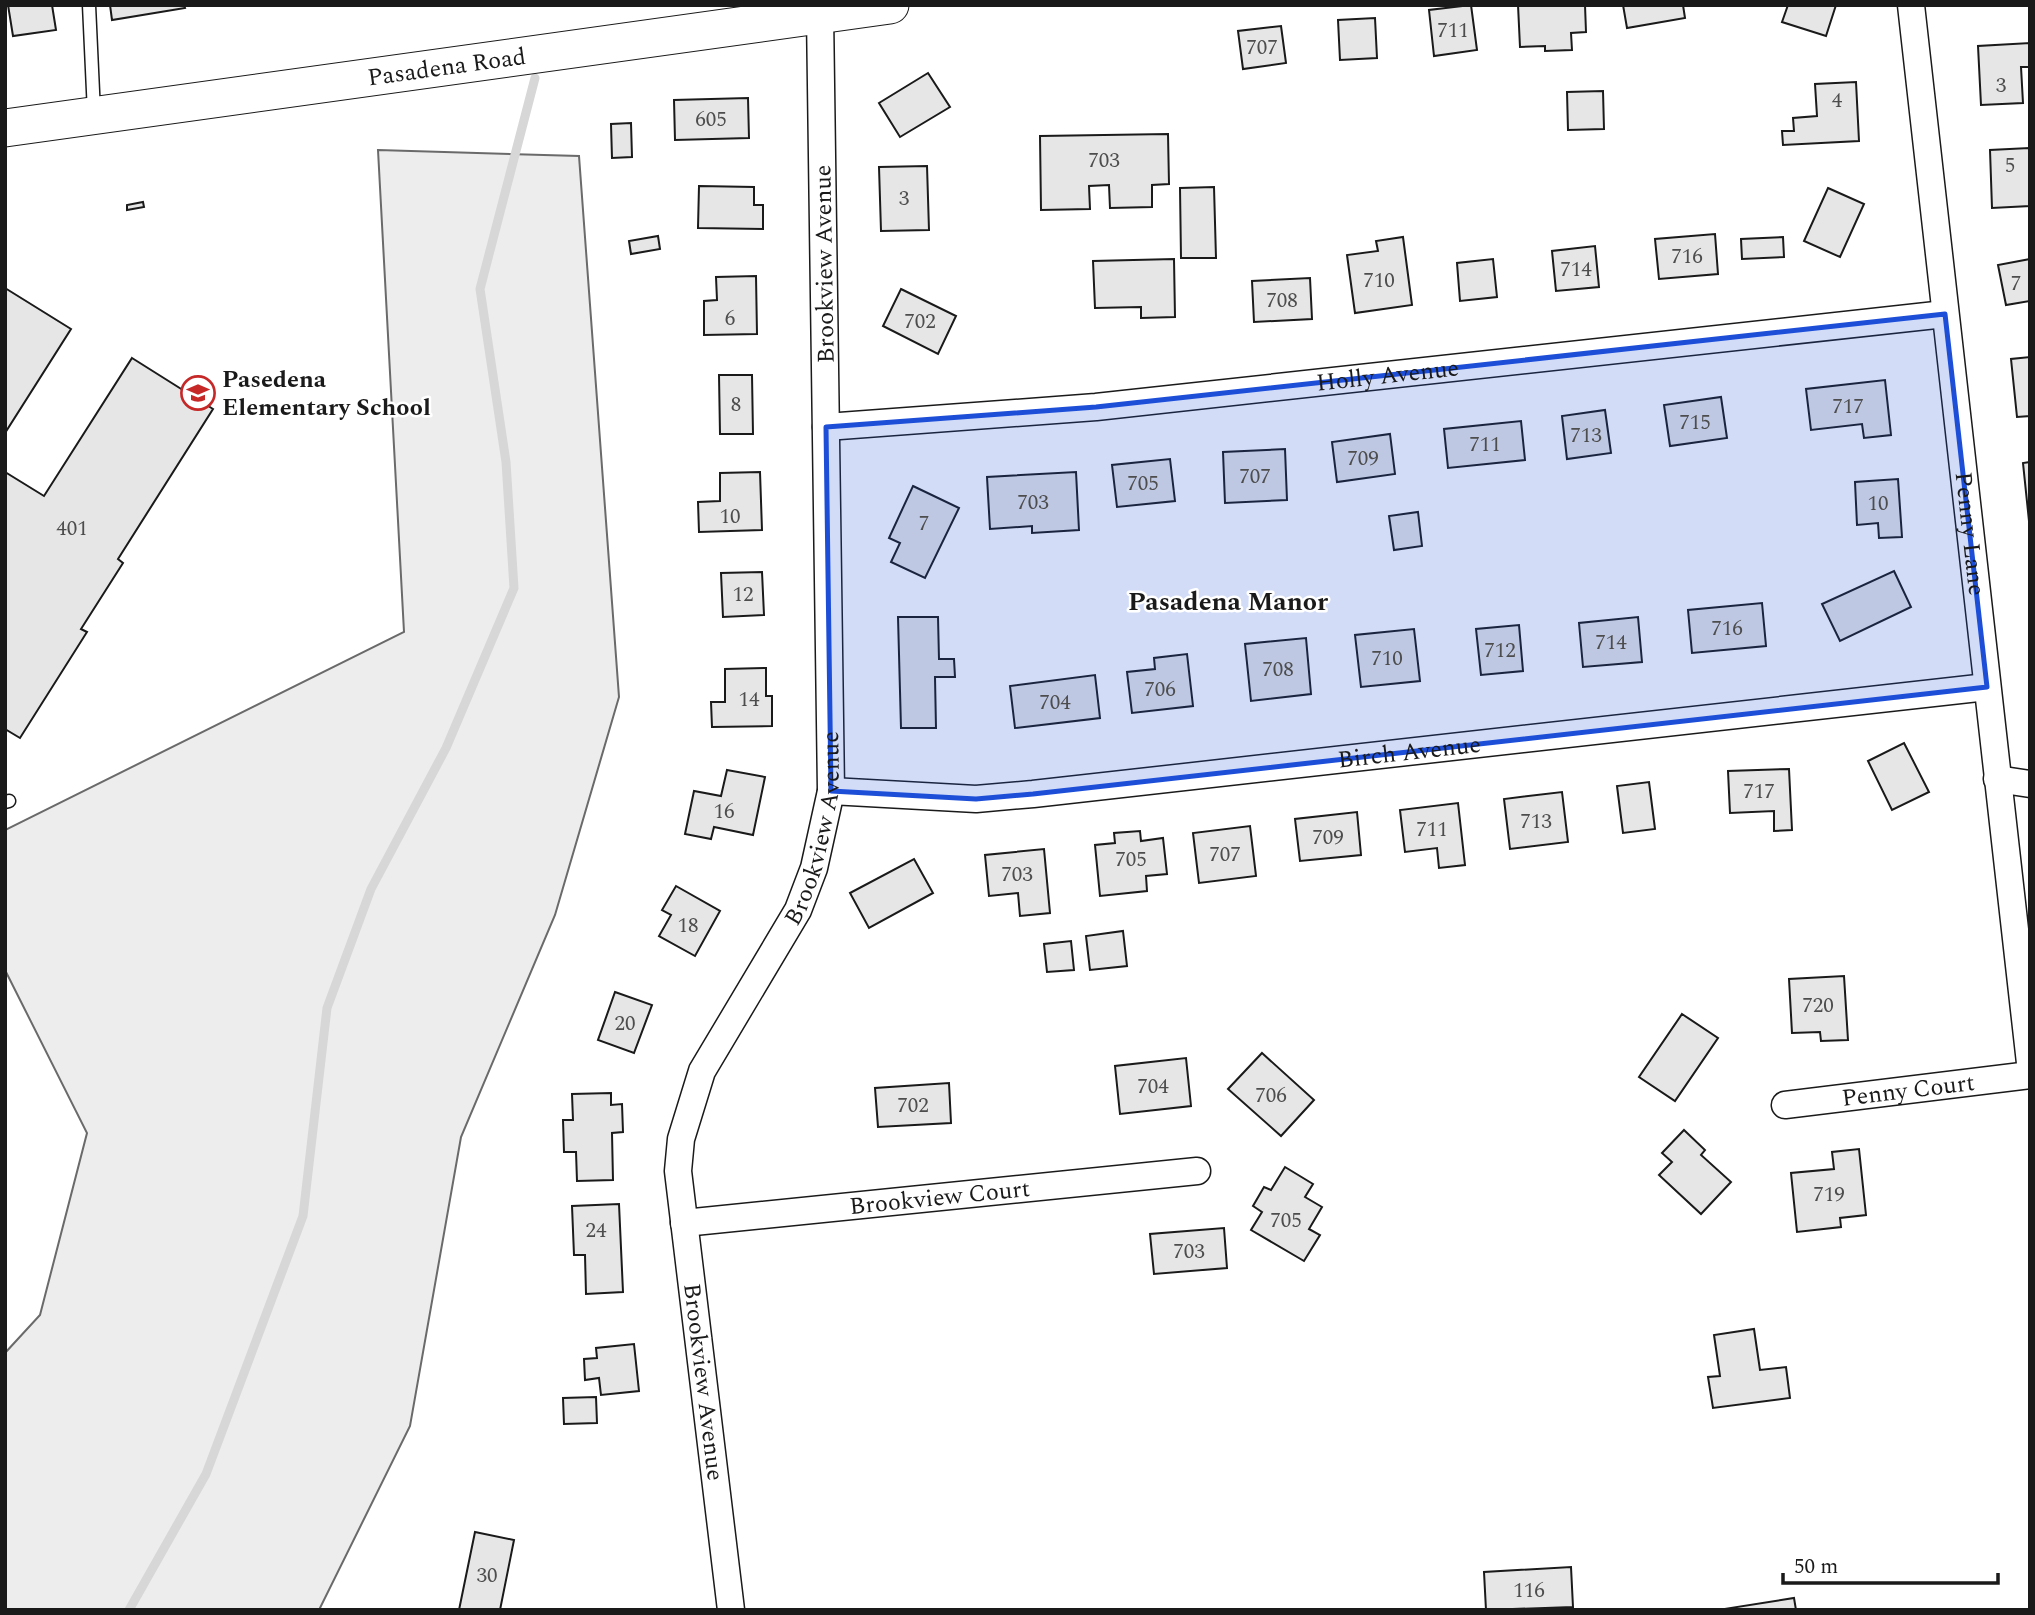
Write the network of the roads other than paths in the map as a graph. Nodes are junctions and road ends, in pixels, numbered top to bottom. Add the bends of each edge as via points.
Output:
1 (89, 5) edge
2 (890, 5) edge
3 (1911, 5) edge
4 (820, 14) junction
5 (94, 116) junction
6 (5, 128) edge
7 (1945, 314) junction
8 (827, 427) junction
9 (1987, 687) junction
10 (1997, 779) junction
11 (2030, 784) edge
12 (831, 791) junction
13 (2030, 1063) edge
14 (2030, 1075) edge
15 (1785, 1105) dead end
16 (1197, 1171) dead end
17 (684, 1223) junction
18 (731, 1610) edge

1 - 5 lane
2 - 4 main road, Pasadena Road
3 - 7 street, Penny Lane
4 - 5 main road, Pasadena Road
4 - 8 street, Brookview Avenue
5 - 6 main road, Pasadena Road
7 - 8 street, Holly Avenue via 1096,407
7 - 9 street, Penny Lane
8 - 12 street, Brookview Avenue
9 - 10 street, Penny Lane
9 - 12 street, Birch Avenue via 1033,794 976,799
10 - 11 street
10 - 13 street, Penny Lane
12 - 17 street, Brookview Avenue via 814,868 797,910 702,1071 688,1109 678,1171
14 - 15 street, Penny Court
16 - 17 street, Brookview Court
17 - 18 street, Brookview Avenue

